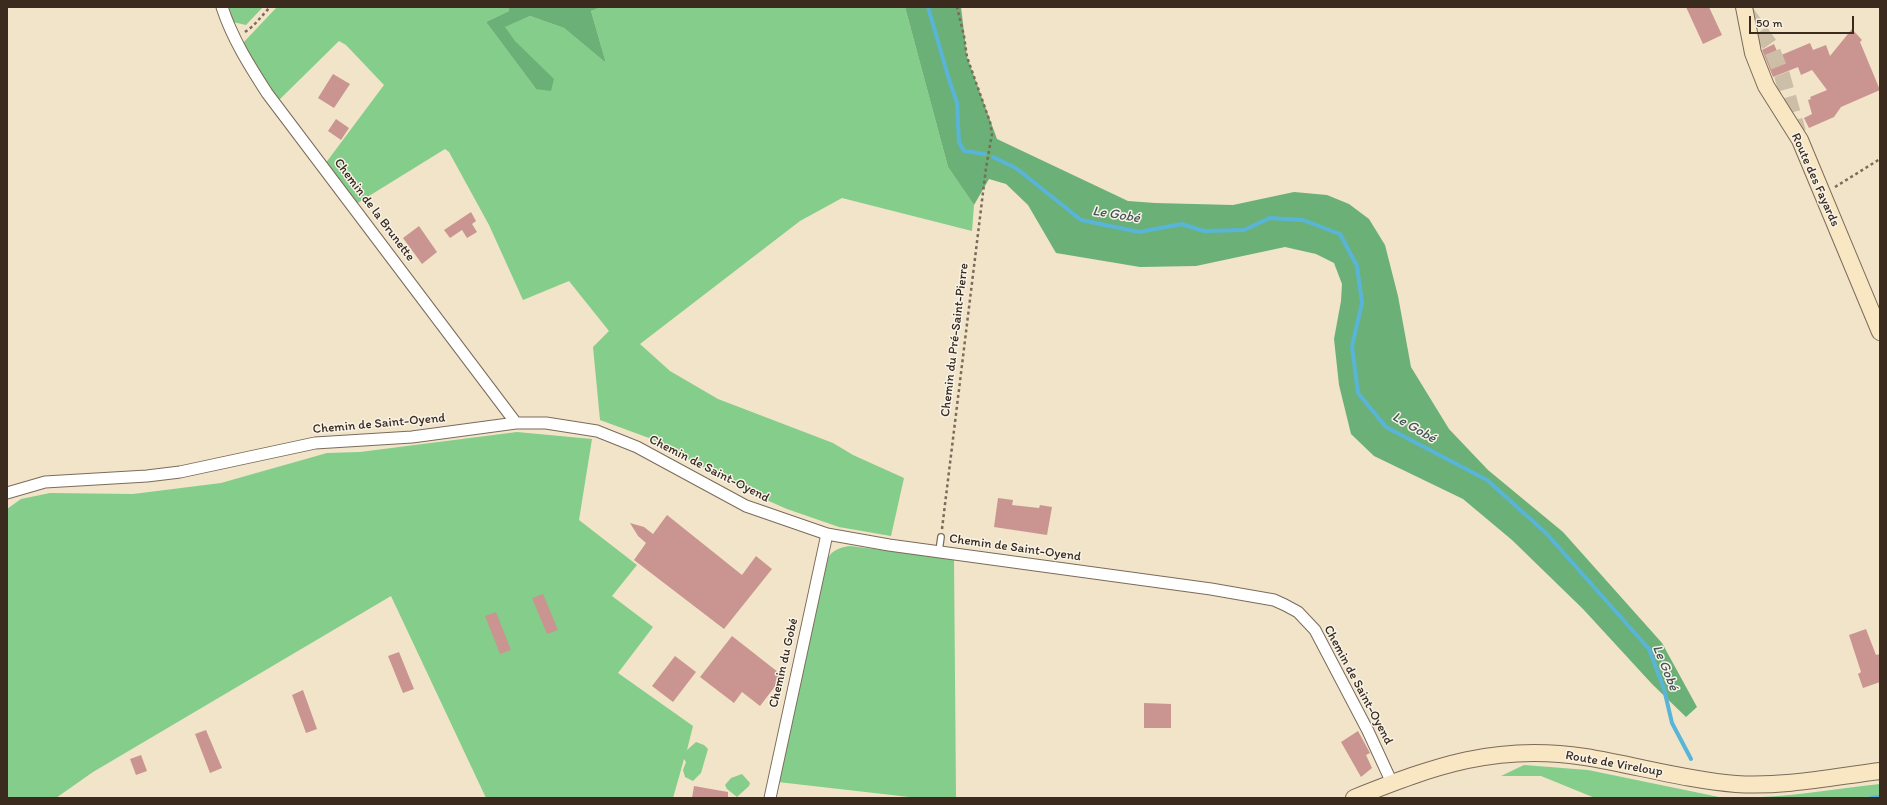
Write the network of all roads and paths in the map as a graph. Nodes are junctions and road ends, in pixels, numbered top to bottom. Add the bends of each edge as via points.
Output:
1 (222, 7) edge
2 (270, 7) edge
3 (956, 7) edge
4 (1745, 10) edge
5 (234, 39) junction
6 (1880, 159) edge
7 (1823, 195) junction
8 (1880, 332) edge
9 (516, 423) junction
10 (7, 493) edge
11 (827, 534) junction
12 (941, 537) joint
13 (939, 552) junction
14 (1880, 771) edge
15 (1392, 783) junction
16 (770, 798) edge
17 (1354, 798) edge

1 - 5 street, Chemin de la Brunette
2 - 5 path via 253,26
3 - 12 path, Chemin du Pré-Saint-Pierre via 967,57 992,134
4 - 7 main road, Route des Fayards via 1753,53 1766,86 1800,140
5 - 9 street, Chemin de la Brunette via 267,92
6 - 7 path
7 - 8 main road, Route des Fayards
9 - 10 street, Chemin de Saint-Oyend via 412,437 315,443 180,472 45,482
9 - 11 street, Chemin de Saint-Oyend via 573,426 597,431 618,439 746,506
11 - 13 street, Chemin de Saint-Oyend
11 - 16 street, Chemin du Gobé
12 - 13 lane
13 - 15 street, Chemin de Saint-Oyend via 1211,589 1274,600 1285,605 1298,612 1315,630
14 - 15 main road, Route de Vireloup via 1798,782 1737,784 1689,778 1585,757 1531,752 1461,760
15 - 17 main road, Route de Vireloup

